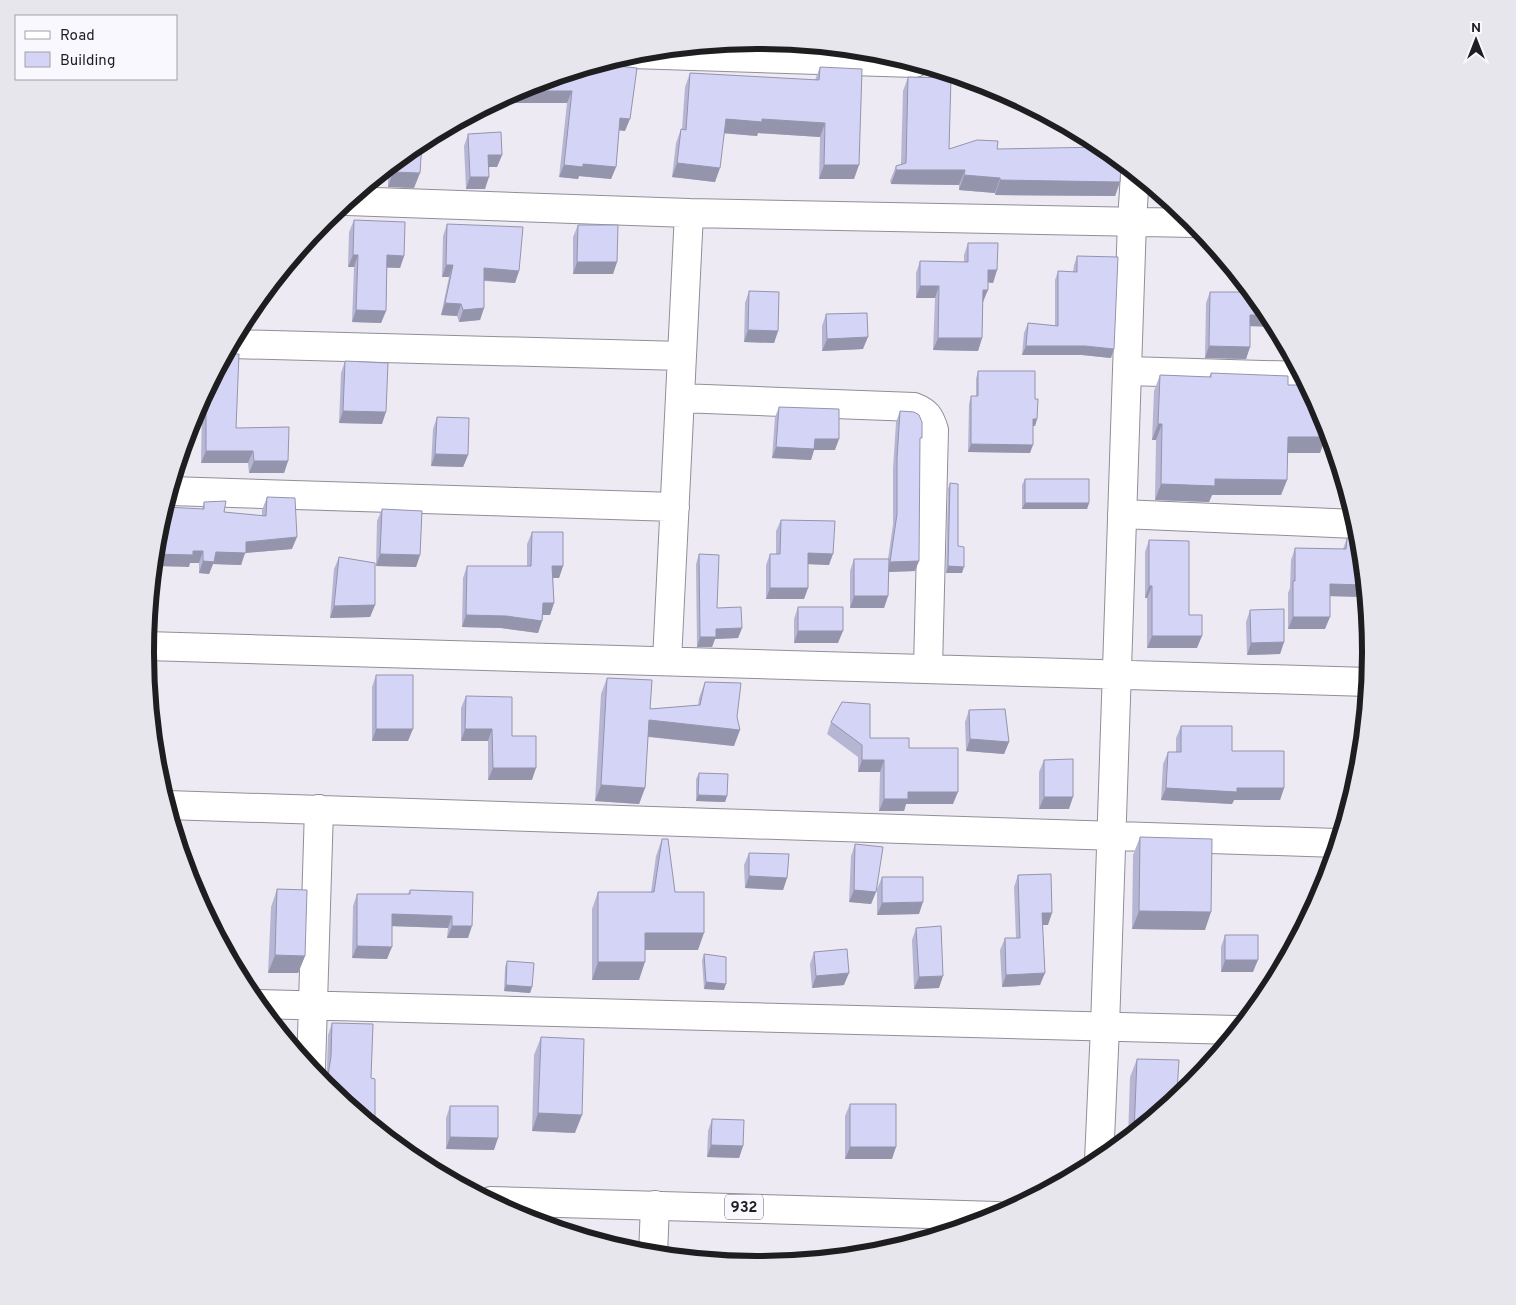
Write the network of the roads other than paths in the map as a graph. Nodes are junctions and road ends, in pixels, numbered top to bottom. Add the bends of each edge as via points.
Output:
1 (671, 55) edge
2 (885, 62) edge
3 (1135, 181) edge
4 (357, 201) edge
5 (689, 213) junction
6 (1132, 221) junction
7 (1181, 223) edge
8 (239, 344) edge
9 (682, 356) junction
10 (1126, 371) junction
11 (1294, 376) edge
12 (680, 398) junction
13 (176, 492) edge
14 (675, 507) junction
15 (1122, 514) junction
16 (1347, 524) edge
17 (154, 646) edge
18 (667, 661) junction
19 (928, 668) junction
20 (1117, 673) junction
21 (1361, 682) edge
22 (174, 806) edge
23 (319, 809) junction
24 (1112, 838) junction
25 (1331, 843) edge
26 (268, 1005) edge
27 (313, 1007) junction
28 (1105, 1027) junction
29 (1229, 1030) edge
30 (311, 1059) edge
31 (1100, 1149) edge
32 (508, 1201) edge
33 (655, 1205) junction
34 (975, 1215) edge
35 (653, 1247) edge

1 - 2 street
3 - 6 street
4 - 5 street
5 - 6 street
5 - 9 street
6 - 7 street
6 - 10 street
8 - 9 street
9 - 12 street
10 - 11 street
10 - 15 street
12 - 14 street
12 - 19 street via 914,407 925,412 934,430
13 - 14 street
14 - 18 street
15 - 16 street
15 - 20 street
17 - 18 street
18 - 19 street
19 - 20 street
20 - 21 street
20 - 24 street
22 - 23 street
23 - 24 street
23 - 27 street
24 - 25 street
24 - 28 street
26 - 27 street
27 - 28 street
27 - 30 street
28 - 29 street
28 - 31 street
32 - 33 street, 932
33 - 34 street, 932
33 - 35 street

